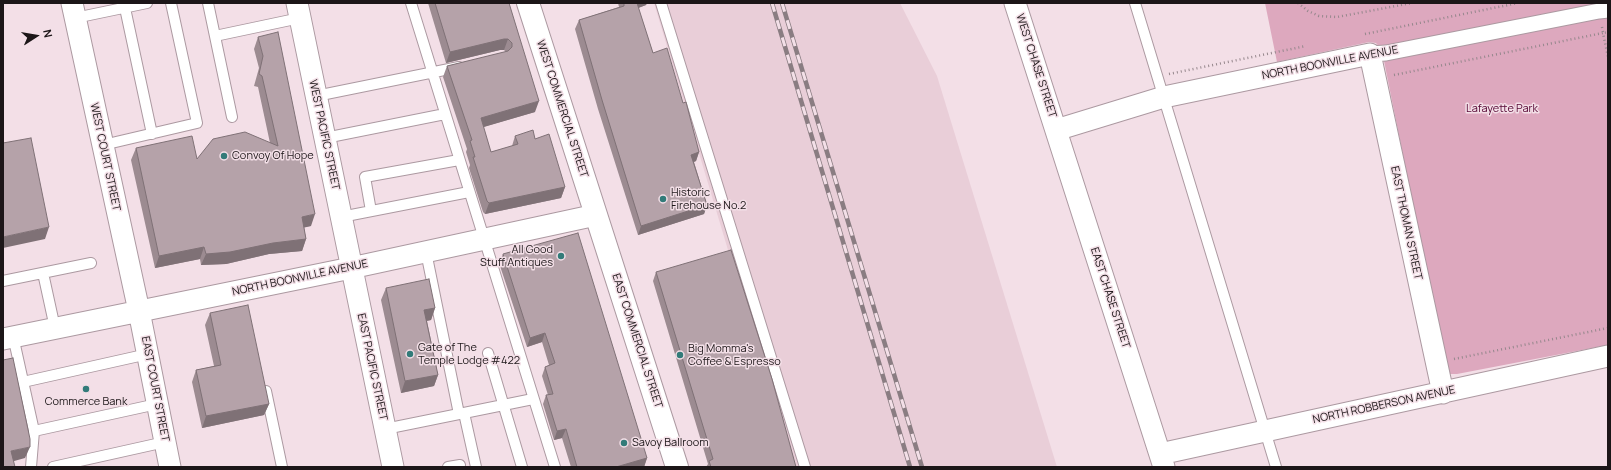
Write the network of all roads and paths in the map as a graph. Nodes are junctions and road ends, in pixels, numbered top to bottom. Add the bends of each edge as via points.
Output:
1 (147, 3) edge
2 (171, 3) edge
3 (208, 3) edge
4 (411, 3) edge
5 (528, 3) edge
6 (661, 3) edge
7 (1015, 3) edge
8 (1135, 3) edge
9 (1298, 3) edge
10 (1412, 3) edge
11 (125, 8) junction
12 (298, 10) edge
13 (1608, 10) edge
14 (74, 11) edge
15 (1381, 31) dead end
16 (215, 36) junction
17 (1378, 53) junction
18 (1608, 57) edge
19 (471, 64) edge
20 (432, 73) junction
21 (316, 96) junction
22 (1164, 97) junction
23 (445, 114) junction
24 (232, 117) dead end
25 (1056, 130) junction
26 (152, 134) junction
27 (325, 138) junction
28 (103, 145) junction
29 (459, 160) junction
30 (469, 192) junction
31 (371, 211) junction
32 (596, 215) junction
33 (341, 217) junction
34 (484, 239) junction
35 (426, 252) junction
36 (91, 263) dead end
37 (351, 268) junction
38 (43, 273) junction
39 (3, 281) edge
40 (139, 311) junction
41 (55, 328) junction
42 (1608, 328) edge
43 (8, 338) edge
44 (488, 353) dead end
45 (148, 354) junction
46 (1608, 356) edge
47 (1436, 362) junction
48 (263, 378) edge
49 (22, 382) junction
50 (1443, 393) junction
51 (533, 399) junction
52 (157, 404) junction
53 (504, 405) junction
54 (462, 413) junction
55 (385, 429) junction
56 (34, 431) junction
57 (1266, 431) junction
58 (165, 442) junction
59 (1162, 460) edge
60 (460, 465) dead end
61 (31, 467) edge
62 (53, 467) edge
63 (170, 467) edge
64 (282, 467) edge
65 (393, 467) edge
66 (448, 467) edge
67 (476, 467) edge
68 (522, 467) edge
69 (555, 467) edge
70 (677, 467) edge
71 (805, 467) edge
72 (1276, 467) edge

1 - 11 lane
2 - 26 lane via 197,123
3 - 16 lane
4 - 20 lane
5 - 32 street, WEST COMMERCIAL STREET
6 - 71 lane
7 - 25 street, WEST CHASE STREET
8 - 22 lane
9 - 10 path via 1319,16 1337,17
11 - 14 lane
11 - 26 lane
12 - 16 lane
12 - 21 street, WEST PACIFIC STREET
13 - 17 street, NORTH BOONVILLE AVENUE
14 - 28 street, WEST COURT STREET
15 - 17 path
16 - 24 lane
17 - 18 path via 1390,75 1603,33
17 - 22 street, NORTH BOONVILLE AVENUE
17 - 47 street, EAST THOMAN STREET
19 - 20 lane
20 - 21 lane
20 - 23 lane
21 - 27 street, WEST PACIFIC STREET
22 - 25 street, NORTH BOONVILLE AVENUE
22 - 57 lane
23 - 27 lane
23 - 29 lane
25 - 59 street, EAST CHASE STREET
26 - 28 lane
27 - 33 street, WEST PACIFIC STREET
28 - 40 street, WEST COURT STREET
29 - 30 lane
29 - 31 lane via 364,177
30 - 31 lane
30 - 34 lane
31 - 33 lane
32 - 34 street, NORTH BOONVILLE AVENUE
32 - 70 street, EAST COMMERCIAL STREET
33 - 37 street, WEST PACIFIC STREET
34 - 35 street, NORTH BOONVILLE AVENUE
34 - 51 lane
35 - 37 street, NORTH BOONVILLE AVENUE
35 - 54 lane
36 - 38 lane
37 - 40 street, NORTH BOONVILLE AVENUE via 245,293
37 - 55 street, EAST PACIFIC STREET
38 - 39 lane
38 - 41 lane
40 - 41 street, NORTH BOONVILLE AVENUE
40 - 45 street, EAST COURT STREET
41 - 43 street, NORTH BOONVILLE AVENUE
42 - 47 path
43 - 49 lane
44 - 53 lane
45 - 49 lane
45 - 52 street, EAST COURT STREET
46 - 50 street, NORTH ROBBERSON AVENUE
47 - 50 street, EAST THOMAN STREET
48 - 64 lane
49 - 56 lane
50 - 57 street, NORTH ROBBERSON AVENUE
51 - 53 lane
51 - 69 lane
52 - 56 lane
52 - 58 street, EAST COURT STREET
53 - 54 lane
53 - 68 lane
54 - 55 lane
54 - 67 lane
55 - 65 street, EAST PACIFIC STREET
56 - 61 lane
57 - 59 street, NORTH ROBBERSON AVENUE
57 - 72 lane
58 - 62 lane
58 - 63 street, EAST COURT STREET
60 - 66 lane

